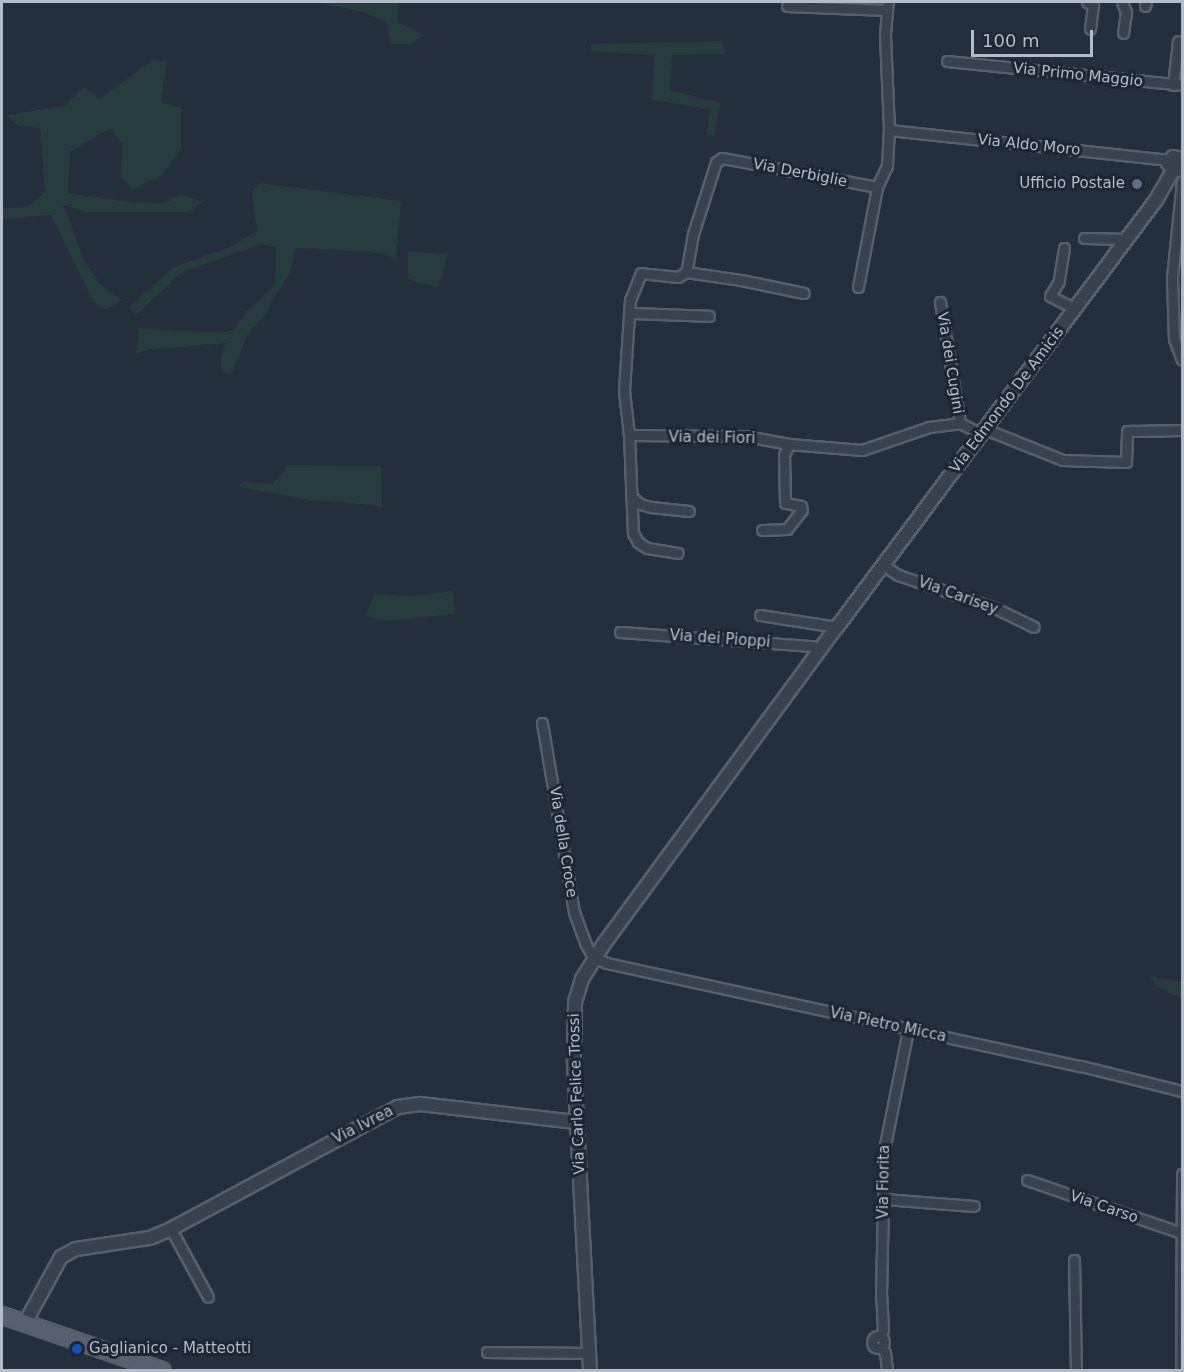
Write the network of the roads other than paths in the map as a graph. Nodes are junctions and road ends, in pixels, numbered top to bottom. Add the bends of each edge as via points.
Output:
1 (1087, 2) edge
2 (1122, 2) edge
3 (787, 6) dead end
4 (887, 6) edge
5 (1090, 29) dead end
6 (1123, 33) dead end
7 (1178, 41) dead end
8 (947, 61) dead end
9 (1178, 85) edge
10 (889, 130) junction
11 (1179, 165) edge
12 (1182, 181) edge
13 (877, 187) junction
14 (1084, 238) dead end
15 (1127, 239) junction
16 (1064, 248) dead end
17 (1178, 258) edge
18 (686, 272) junction
19 (858, 287) dead end
20 (804, 293) dead end
21 (940, 302) dead end
22 (1075, 309) junction
23 (629, 314) junction
24 (709, 315) dead end
25 (1182, 360) edge
26 (960, 423) junction
27 (1182, 430) edge
28 (983, 431) junction
29 (629, 435) junction
30 (789, 444) junction
31 (632, 496) junction
32 (689, 511) dead end
33 (762, 530) dead end
34 (678, 553) dead end
35 (883, 565) junction
36 (760, 615) dead end
37 (837, 627) junction
38 (1034, 627) dead end
39 (620, 632) dead end
40 (820, 650) junction
41 (771, 718) joint
42 (542, 723) dead end
43 (594, 958) junction
44 (908, 1030) junction
45 (1182, 1091) edge
46 (576, 1122) junction
47 (1182, 1174) edge
48 (1027, 1180) dead end
49 (884, 1199) junction
50 (974, 1206) dead end
51 (171, 1229) junction
52 (1182, 1233) edge
53 (1074, 1260) dead end
54 (208, 1296) dead end
55 (2, 1315) edge
56 (25, 1323) junction
57 (1182, 1347) edge
58 (487, 1352) dead end
59 (590, 1353) junction
60 (162, 1371) edge
61 (590, 1371) edge
62 (887, 1371) edge
63 (1076, 1371) edge
64 (1181, 1371) edge

1 - 5 street via 1093,5
2 - 6 street via 1126,12
3 - 4 street
4 - 10 street
7 - 9 street, Via Primo Maggio
8 - 9 street, Via Primo Maggio
10 - 11 street, Via Aldo Moro
10 - 13 street via 887,165
11 - 15 street, Via Edmondo De Amicis
12 - 17 street
13 - 18 street, Via Derbiglie via 722,158 716,162 693,234
13 - 19 street
14 - 15 street
15 - 22 street, Via Edmondo De Amicis
16 - 22 street via 1059,281 1050,296
17 - 25 street via 1174,339
18 - 20 street
18 - 23 street via 678,277 641,273
21 - 26 street, Via dei Cugini
22 - 28 street, Via Edmondo De Amicis
23 - 24 street
23 - 29 street via 624,391
26 - 28 street
26 - 30 street, Via dei Fiori via 912,431 862,450
27 - 28 street via 1127,431 1126,462 1063,460
28 - 35 street, Via Edmondo De Amicis
29 - 30 street, Via dei Fiori via 745,436
29 - 31 street
30 - 33 street via 784,454 785,503 801,506 802,510 786,529
31 - 32 street via 651,507
31 - 34 street via 633,533 638,542 646,548
35 - 37 street, Via Edmondo De Amicis
35 - 38 street, Via Carisey via 898,575 995,608
36 - 37 street
37 - 40 street, Via Edmondo De Amicis
39 - 40 street, Via dei Pioppi via 812,646
40 - 41 street, Via Edmondo De Amicis
41 - 43 street, Via Carlo Felice Trossi
42 - 43 street, Via della Croce via 574,912
43 - 44 street, Via Pietro Micca
43 - 46 street, Via Carlo Felice Trossi via 575,1002
44 - 45 street, Via Pietro Micca
44 - 49 street, Via Fiorita via 884,1150
46 - 51 street, Via Ivrea via 420,1104 398,1107
46 - 59 street, Via Carlo Felice Trossi
47 - 52 street
48 - 52 street, Via Carso
49 - 50 street
49 - 62 street, Via Fiorita via 883,1329 881,1337 872,1341 874,1347 881,1347 885,1353
51 - 54 street
51 - 56 street, Via Ivrea via 150,1238 75,1249 61,1257
52 - 57 street
53 - 63 street
55 - 56 main road
56 - 60 main road
57 - 64 street
58 - 59 street
59 - 61 street, Via Carlo Felice Trossi

